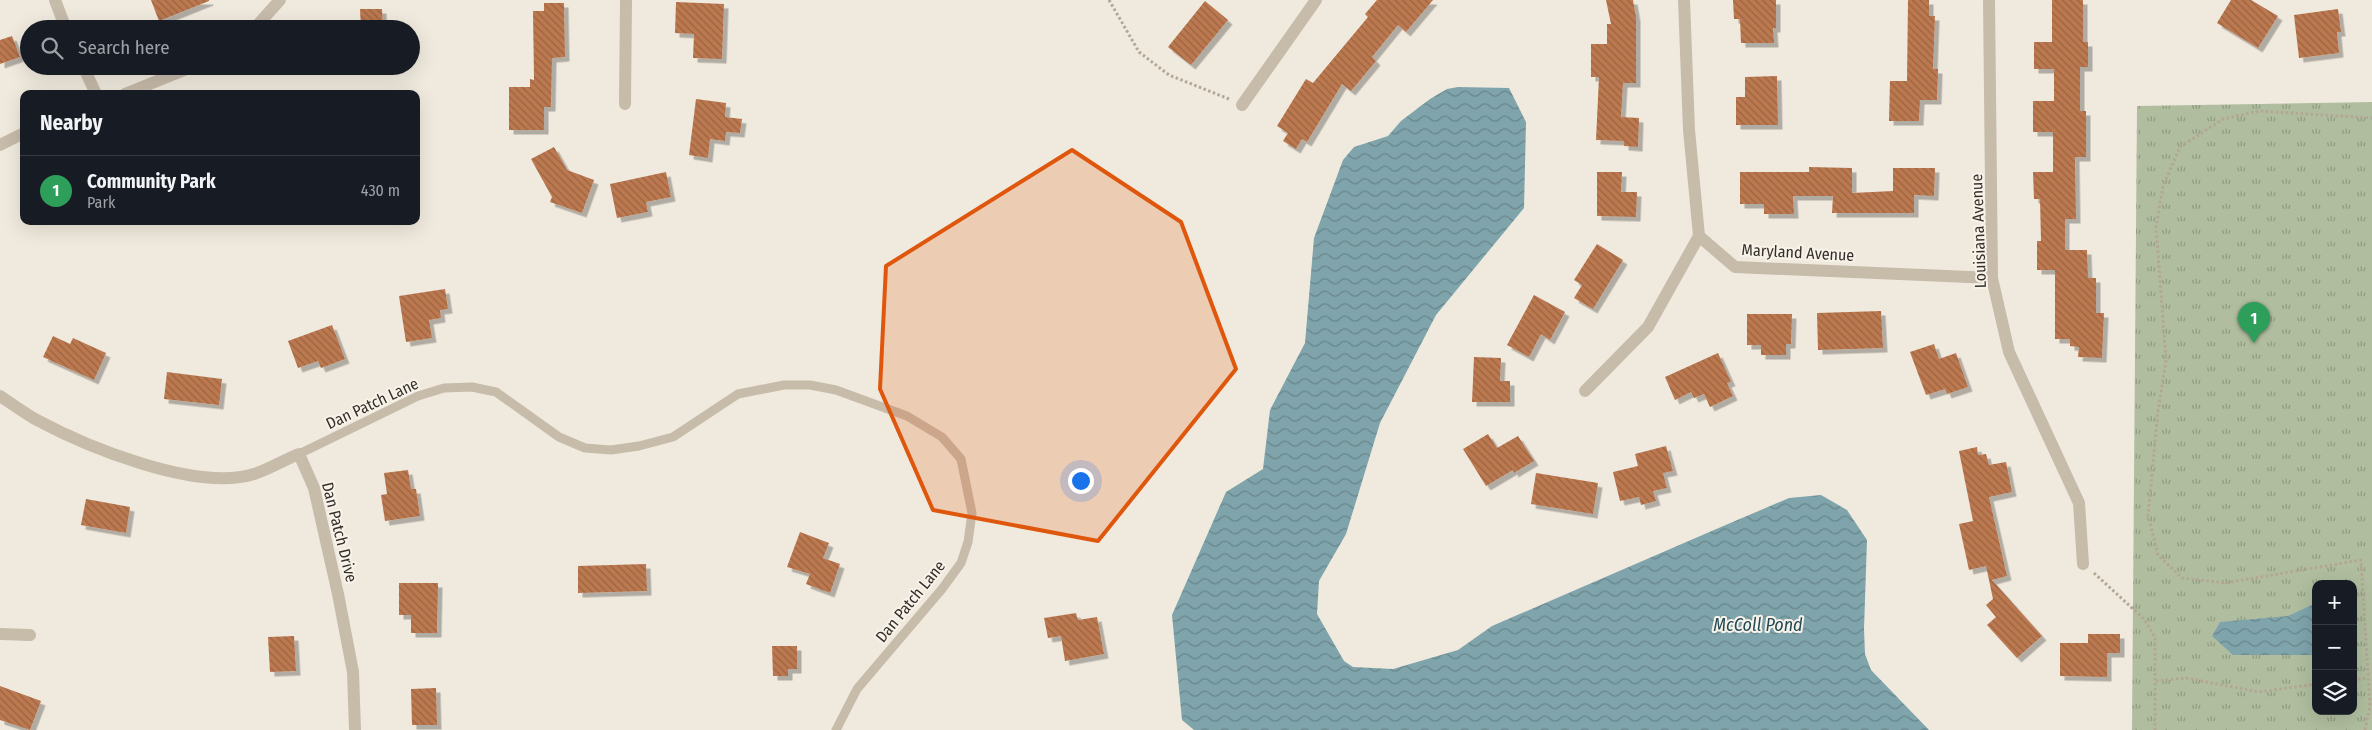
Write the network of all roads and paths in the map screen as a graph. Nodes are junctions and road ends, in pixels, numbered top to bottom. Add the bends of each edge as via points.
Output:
1 (55, 0) edge
2 (280, 0) edge
3 (626, 0) edge
4 (1109, 0) edge
5 (1316, 0) edge
6 (1684, 0) edge
7 (1990, 0) edge
8 (63, 20) edge
9 (262, 20) edge
10 (87, 75) edge
11 (172, 75) edge
12 (94, 90) edge
13 (135, 90) edge
14 (625, 104) dead end
15 (1242, 105) joint
16 (2372, 118) edge
17 (20, 135) edge
18 (0, 145) edge
19 (1699, 236) junction
20 (1992, 278) junction
21 (1586, 391) dead end
22 (0, 396) edge
23 (299, 454) junction
24 (2083, 564) joint
25 (0, 634) edge
26 (30, 635) dead end
27 (2367, 678) junction
28 (2357, 679) edge
29 (2156, 681) junction
30 (2312, 685) edge
31 (355, 730) edge
32 (836, 730) edge
33 (2155, 730) edge
34 (2365, 730) edge

1 - 8 street
2 - 9 street
3 - 14 street
4 - 15 path via 1139,52 1169,75
5 - 15 street
6 - 19 street via 1689,130
7 - 20 street, Louisiana Avenue
10 - 12 street
11 - 13 street
16 - 27 path via 2259,111 2223,119 2180,147 2163,186 2156,226 2166,360 2148,515 2158,555 2182,578 2225,583 2361,560
17 - 18 street
19 - 20 street, Maryland Avenue via 1735,267
19 - 21 street via 1648,327
20 - 24 street, Louisiana Avenue via 2009,352 2079,503
22 - 23 street via 34,418 89,444 195,476 223,478 253,474
23 - 31 street, Dan Patch Drive via 314,488 338,594 353,672
23 - 32 lane, Dan Patch Lane via 418,396 444,388 472,387 496,392 560,437 585,448 611,450 673,437 738,394 784,385 836,390 907,416 942,437 961,459 972,513 968,542 961,563 942,589 857,689
24 - 29 path via 2144,619 2155,637
25 - 26 street
27 - 28 path
27 - 34 path via 2370,706
29 - 30 path via 2186,678 2259,692
29 - 33 path

